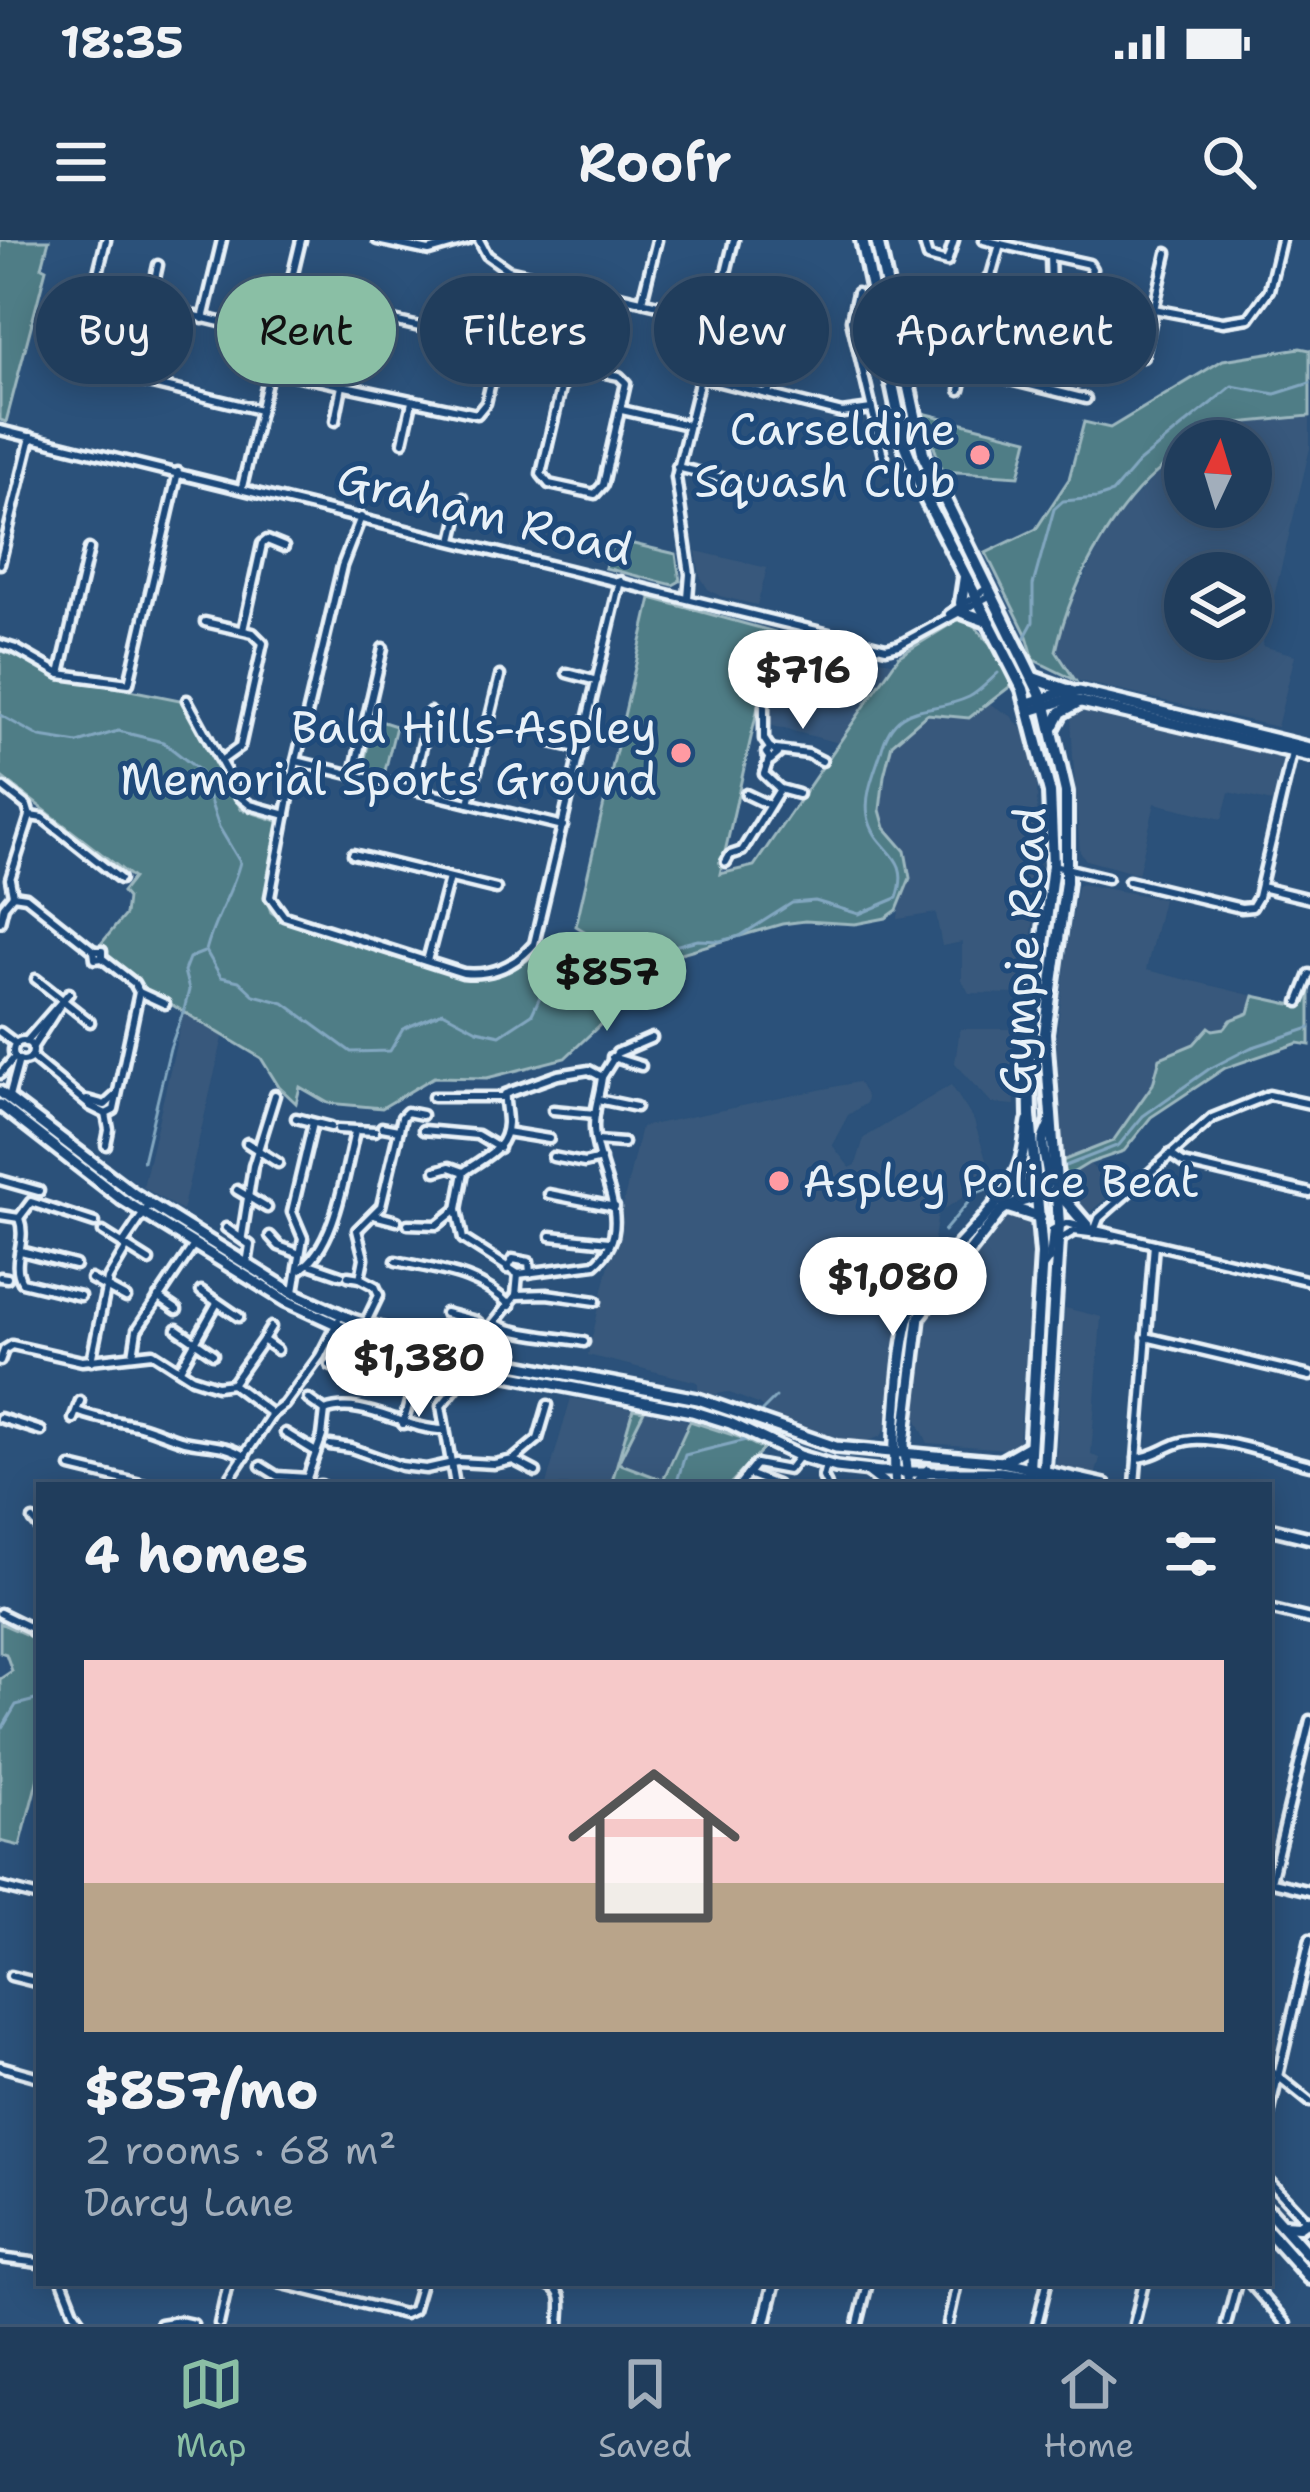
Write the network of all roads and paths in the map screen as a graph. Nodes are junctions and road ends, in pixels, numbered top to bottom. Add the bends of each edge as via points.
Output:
1 (106, 240) edge
2 (222, 240) edge
3 (301, 240) edge
4 (381, 240) edge
5 (467, 240) edge
6 (479, 240) edge
7 (657, 240) edge
8 (734, 240) edge
9 (862, 240) edge
10 (877, 240) edge
11 (922, 240) edge
12 (954, 240) edge
13 (984, 240) edge
14 (1281, 240) edge
15 (1000, 244) junction
16 (1167, 253) dead end
17 (1050, 255) junction
18 (158, 265) dead end
19 (517, 273) junction
20 (96, 276) edge
21 (155, 276) edge
22 (293, 276) edge
23 (516, 276) edge
24 (725, 276) edge
25 (884, 276) edge
26 (991, 276) edge
27 (1051, 276) edge
28 (1089, 276) edge
29 (1156, 300) edge
30 (642, 301) junction
31 (654, 304) edge
32 (1156, 309) edge
33 (193, 317) edge
34 (203, 319) junction
35 (217, 322) edge
36 (152, 384) edge
37 (266, 384) edge
38 (333, 384) edge
39 (490, 384) edge
40 (698, 384) edge
41 (728, 384) edge
42 (771, 384) edge
43 (865, 384) edge
44 (907, 384) edge
45 (961, 384) edge
46 (1026, 384) edge
47 (342, 386) junction
48 (960, 390) dead end
49 (768, 394) junction
50 (1086, 399) dead end
51 (412, 402) junction
52 (871, 409) junction
53 (260, 410) junction
54 (622, 410) junction
55 (334, 421) dead end
56 (687, 425) junction
57 (0, 430) edge
58 (31, 437) junction
59 (404, 442) dead end
60 (884, 456) dead end
61 (677, 467) junction
62 (178, 472) junction
63 (242, 487) junction
64 (793, 495) dead end
65 (464, 497) dead end
66 (361, 517) junction
67 (453, 540) junction
68 (284, 547) dead end
69 (89, 549) dead end
70 (0, 564) edge
71 (965, 574) junction
72 (620, 581) junction
73 (984, 594) junction
74 (688, 598) junction
75 (962, 607) junction
76 (205, 622) dead end
77 (990, 622) junction
78 (243, 630) junction
79 (0, 644) edge
80 (383, 648) dead end
81 (1030, 672) junction
82 (59, 674) junction
83 (567, 674) dead end
84 (500, 676) dead end
85 (597, 681) junction
86 (1070, 691) junction
87 (187, 700) dead end
88 (1044, 702) junction
89 (1079, 702) junction
90 (764, 705) dead end
91 (1029, 707) junction
92 (430, 712) dead end
93 (1053, 727) junction
94 (551, 742) dead end
95 (1294, 748) junction
96 (581, 749) junction
97 (773, 749) junction
98 (1310, 752) edge
99 (222, 760) junction
100 (296, 761) junction
101 (822, 761) dead end
102 (354, 775) junction
103 (4, 788) dead end
104 (412, 789) junction
105 (780, 789) junction
106 (746, 794) dead end
107 (798, 794) dead end
108 (470, 803) junction
109 (767, 804) junction
110 (286, 815) junction
111 (30, 816) junction
112 (563, 826) junction
113 (353, 854) dead end
114 (726, 862) dead end
115 (1053, 865) junction
116 (1067, 868) junction
117 (448, 878) junction
118 (1107, 878) dead end
119 (120, 880) dead end
120 (1129, 881) dead end
121 (1261, 887) junction
122 (496, 890) dead end
123 (13, 895) junction
124 (1310, 898) edge
125 (0, 922) edge
126 (427, 962) junction
127 (1310, 974) edge
128 (36, 979) dead end
129 (140, 992) junction
130 (66, 997) junction
131 (1299, 1002) dead end
132 (165, 1004) dead end
133 (90, 1022) dead end
134 (0, 1032) edge
135 (652, 1038) dead end
136 (16, 1044) junction
137 (30, 1049) junction
138 (612, 1057) junction
139 (17, 1059) junction
140 (641, 1066) dead end
141 (0, 1074) edge
142 (602, 1078) junction
143 (118, 1091) junction
144 (275, 1095) dead end
145 (433, 1097) dead end
146 (503, 1097) junction
147 (3, 1099) edge
148 (597, 1099) junction
149 (87, 1100) junction
150 (1310, 1104) edge
151 (636, 1107) dead end
152 (553, 1110) dead end
153 (106, 1114) junction
154 (595, 1114) junction
155 (422, 1115) dead end
156 (1030, 1115) junction
157 (296, 1118) dead end
158 (1050, 1122) junction
159 (313, 1123) junction
160 (398, 1130) junction
161 (423, 1130) dead end
162 (356, 1132) junction
163 (506, 1132) junction
164 (549, 1139) dead end
165 (596, 1141) junction
166 (247, 1143) dead end
167 (623, 1143) dead end
168 (106, 1145) dead end
169 (499, 1148) junction
170 (259, 1150) junction
171 (1170, 1154) junction
172 (553, 1157) dead end
173 (601, 1159) junction
174 (278, 1163) dead end
175 (436, 1171) dead end
176 (464, 1172) junction
177 (0, 1180) edge
178 (39, 1190) dead end
179 (237, 1190) dead end
180 (1058, 1192) junction
181 (1310, 1193) edge
182 (548, 1194) dead end
183 (251, 1196) junction
184 (1038, 1196) junction
185 (1005, 1206) junction
186 (615, 1207) junction
187 (147, 1208) junction
188 (267, 1208) dead end
189 (458, 1209) junction
190 (0, 1215) edge
191 (374, 1215) junction
192 (1040, 1217) junction
193 (19, 1218) junction
194 (397, 1221) dead end
195 (95, 1222) dead end
196 (408, 1223) dead end
197 (1059, 1224) junction
198 (226, 1228) dead end
199 (1092, 1230) junction
200 (103, 1232) dead end
201 (270, 1235) dead end
202 (242, 1236) junction
203 (551, 1236) dead end
204 (1059, 1240) junction
205 (609, 1242) junction
206 (1154, 1244) junction
207 (195, 1245) junction
208 (125, 1246) junction
209 (20, 1251) junction
210 (300, 1254) junction
211 (149, 1261) dead end
212 (397, 1261) dead end
213 (247, 1264) junction
214 (309, 1264) junction
215 (76, 1265) dead end
216 (507, 1269) junction
217 (1042, 1269) junction
218 (299, 1270) junction
219 (530, 1273) junction
220 (518, 1274) junction
221 (360, 1278) junction
222 (91, 1279) dead end
223 (1310, 1281) edge
224 (106, 1285) junction
225 (201, 1291) dead end
226 (293, 1293) junction
227 (516, 1295) junction
228 (80, 1296) dead end
229 (158, 1297) junction
230 (126, 1298) dead end
231 (596, 1301) dead end
232 (217, 1303) junction
233 (510, 1306) junction
234 (177, 1310) dead end
235 (445, 1313) dead end
236 (239, 1317) dead end
237 (338, 1320) junction
238 (364, 1324) junction
239 (496, 1324) junction
240 (271, 1327) dead end
241 (82, 1328) dead end
242 (176, 1329) dead end
243 (96, 1331) junction
244 (488, 1331) junction
245 (1146, 1337) junction
246 (263, 1340) junction
247 (196, 1342) junction
248 (584, 1342) dead end
249 (3, 1345) edge
250 (277, 1350) dead end
251 (214, 1354) dead end
252 (134, 1355) junction
253 (0, 1361) edge
254 (91, 1361) junction
255 (472, 1362) junction
256 (330, 1365) dead end
257 (180, 1369) junction
258 (1310, 1376) edge
259 (232, 1384) junction
260 (308, 1399) dead end
261 (548, 1405) dead end
262 (77, 1410) dead end
263 (326, 1411) junction
264 (272, 1414) junction
265 (0, 1418) edge
266 (403, 1424) junction
267 (906, 1427) junction
268 (444, 1430) junction
269 (41, 1431) dead end
270 (285, 1433) dead end
271 (895, 1433) junction
272 (330, 1445) dead end
273 (1031, 1446) junction
274 (316, 1452) junction
275 (870, 1453) junction
276 (899, 1455) junction
277 (799, 1456) junction
278 (927, 1456) junction
279 (245, 1457) junction
280 (1137, 1458) junction
281 (513, 1460) junction
282 (1002, 1462) junction
283 (450, 1463) junction
284 (826, 1465) junction
285 (1310, 1465) edge
286 (261, 1466) dead end
287 (928, 1470) junction
288 (77, 1472) dead end
289 (536, 1472) dead end
290 (868, 1472) junction
291 (900, 1472) junction
292 (748, 1474) junction
293 (1029, 1476) edge
294 (1043, 1477) edge
295 (129, 1482) edge
296 (227, 1482) edge
297 (454, 1482) edge
298 (741, 1482) edge
299 (768, 1482) edge
300 (825, 1482) edge
301 (882, 1482) edge
302 (897, 1482) edge
303 (910, 1482) edge
304 (916, 1482) edge
305 (1082, 1482) edge
306 (1136, 1482) edge
307 (1272, 1529) edge
308 (1310, 1538) edge
309 (1272, 1610) edge
310 (0, 1613) edge
311 (1310, 1619) edge
312 (36, 1631) edge
313 (1310, 1720) edge
314 (1272, 1873) edge
315 (1272, 1882) edge
316 (0, 1887) edge
317 (1310, 1891) edge
318 (36, 1896) edge
319 (1310, 1939) edge
320 (1308, 1969) edge
321 (11, 1976) dead end
322 (36, 1982) edge
323 (0, 2066) edge
324 (1272, 2071) edge
325 (36, 2076) edge
326 (1279, 2077) junction
327 (1310, 2102) edge
328 (1272, 2104) edge
329 (1272, 2184) edge
330 (1272, 2214) edge
331 (1308, 2223) edge
332 (1282, 2225) junction
333 (1272, 2235) edge
334 (1310, 2257) edge
335 (0, 2258) edge
336 (36, 2263) edge
337 (1310, 2278) edge
338 (64, 2286) edge
339 (227, 2286) edge
340 (291, 2286) edge
341 (420, 2286) edge
342 (550, 2286) edge
343 (773, 2286) edge
344 (867, 2286) edge
345 (956, 2286) edge
346 (1046, 2286) edge
347 (1143, 2286) edge
348 (1236, 2286) edge
349 (1253, 2286) edge
350 (83, 2324) edge
351 (160, 2324) edge
352 (193, 2324) edge
353 (219, 2324) edge
354 (560, 2324) edge
355 (764, 2324) edge
356 (858, 2324) edge
357 (948, 2324) edge
358 (1037, 2324) edge
359 (1134, 2324) edge
360 (1226, 2324) edge
361 (1286, 2324) edge

1 - 20 street
2 - 34 street
3 - 22 street
4 - 5 street via 429,251
6 - 19 street via 493,261
7 - 30 street
8 - 24 street
9 - 71 highway, Gympie Road via 905,446
10 - 25 highway, Gympie Road
11 - 12 street via 928,257 943,262
13 - 15 street
14 - 32 street via 1269,290 1249,318 1223,322
15 - 17 street
15 - 26 street
16 - 29 street
17 - 27 street
17 - 28 street via 1091,266
18 - 21 street
19 - 23 street
19 - 30 street
30 - 31 street
33 - 34 street
34 - 35 street
36 - 53 street
37 - 53 street
38 - 47 street
39 - 51 street via 486,403 470,415
40 - 56 street
41 - 49 street
42 - 49 street
43 - 52 street
44 - 73 highway, Gympie Road via 924,457
45 - 48 street
46 - 50 street
47 - 51 street
47 - 55 street
49 - 52 street via 845,414
51 - 59 street
52 - 60 street
53 - 63 street
54 - 54 street via 624,379 568,367 545,482 600,491
54 - 56 street
56 - 61 street
57 - 58 street, Graham Road
58 - 62 street, Graham Road
58 - 70 street
61 - 64 street
61 - 74 street
62 - 63 street, Graham Road
62 - 82 street via 129,683
63 - 66 street, Graham Road
65 - 67 street
66 - 67 street, Graham Road
66 - 100 street
67 - 72 street, Graham Road
68 - 78 street via 262,544
69 - 82 street
71 - 73 highway, Gympie Road
71 - 75 highway
72 - 74 street, Graham Road
72 - 85 street
73 - 75 street, Graham Road
73 - 77 highway, Gympie Road
73 - 81 highway, Gympie Road
74 - 75 street, Graham Road via 886,648
75 - 77 highway
76 - 78 street
77 - 91 highway, Gympie Road
78 - 99 street via 258,635 262,647 240,747
79 - 82 street
80 - 102 street
81 - 86 highway
81 - 88 highway, Gympie Road
83 - 85 street
84 - 108 street
85 - 96 street
86 - 88 main road
86 - 95 main road
87 - 99 street
88 - 89 main road
88 - 91 main road
88 - 93 highway, Gympie Road
89 - 93 highway
89 - 95 main road
90 - 97 street via 764,739
91 - 115 highway, Gympie Road via 1050,793
92 - 104 street
93 - 116 highway, Gympie Road via 1066,792
94 - 96 street
95 - 98 main road
95 - 121 street
96 - 112 street
97 - 101 street
97 - 105 street via 764,774
99 - 110 street via 240,797
100 - 102 street
100 - 110 street
102 - 104 street
103 - 111 street
104 - 108 street
105 - 107 street
105 - 109 street
106 - 109 street
108 - 112 street
109 - 114 street via 742,851
110 - 126 street via 270,897 275,908
111 - 119 street
111 - 123 street via 10,879
112 - 126 street via 537,936 525,954 491,973
113 - 117 street
115 - 116 street
115 - 156 highway, Gympie Road via 1030,1030
116 - 118 street
116 - 158 highway, Gympie Road via 1046,1021
117 - 122 street
117 - 126 street
120 - 121 street via 1245,908
121 - 124 street
123 - 125 street
123 - 129 street via 26,897
127 - 131 street
128 - 130 street
129 - 132 street
129 - 143 street
130 - 133 street
130 - 137 street
134 - 136 street
135 - 138 street
136 - 137 street
136 - 139 street
137 - 139 street
137 - 149 street
138 - 140 street
138 - 142 street
139 - 141 street
139 - 147 street
142 - 146 street via 574,1070
142 - 148 street
143 - 149 street via 105,1105
143 - 153 street
144 - 170 street
145 - 146 street
146 - 163 street
147 - 187 main road via 86,1173
148 - 151 street
148 - 154 street
149 - 153 street
150 - 171 street via 1266,1096 1207,1121
152 - 154 street
153 - 168 street
154 - 165 street
155 - 160 street via 406,1112
156 - 184 highway, Gympie Road
156 - 271 main road via 1010,1184 911,1311
157 - 159 street
158 - 180 highway, Gympie Road
158 - 184 main road via 1043,1138 1047,1184
159 - 162 street
159 - 210 street via 292,1212
160 - 162 street
160 - 191 street
161 - 169 street via 477,1135
162 - 214 street via 327,1237
163 - 164 street
163 - 169 street
165 - 167 street
165 - 173 street
166 - 170 street
169 - 176 street
170 - 174 street
170 - 183 street
171 - 181 street
171 - 199 street
172 - 173 street
173 - 186 street
175 - 176 street
176 - 189 street
177 - 178 street
179 - 183 street
180 - 197 highway, Gympie Road
180 - 199 highway
182 - 186 street
183 - 188 street
183 - 202 street
184 - 185 main road
184 - 192 highway, Gympie Road
185 - 192 highway
185 - 267 main road via 921,1312
186 - 205 street
187 - 207 main road
187 - 208 street
187 - 213 main road
189 - 196 street via 437,1225
189 - 216 street via 465,1242
190 - 193 street
191 - 194 street
191 - 221 street via 357,1230
192 - 217 highway, Gympie Road
193 - 195 street via 31,1202
193 - 209 street
197 - 199 street
197 - 204 highway, Gympie Road
197 - 217 street
198 - 202 street
199 - 204 street
199 - 206 street
200 - 208 street
201 - 210 street
202 - 213 street via 251,1250
203 - 205 street
204 - 294 highway, Gympie Road
205 - 219 street via 595,1264
206 - 223 street
206 - 245 street
207 - 229 street
207 - 237 main road via 286,1301
208 - 211 street
208 - 224 street
209 - 215 street
209 - 228 street via 22,1282
210 - 218 street
212 - 233 street via 480,1283
213 - 226 main road
214 - 218 street
214 - 221 street
216 - 219 street via 521,1258
216 - 220 street
217 - 273 highway, Gympie Road
218 - 226 street
219 - 220 street
220 - 227 street
221 - 238 street via 379,1294
222 - 224 street
224 - 230 street
224 - 243 street
225 - 232 street
226 - 237 main road
227 - 231 street
227 - 233 street
229 - 234 street
229 - 252 street via 137,1330
232 - 236 street
232 - 247 street
233 - 239 street
235 - 244 street
237 - 238 main road
237 - 255 main road
237 - 264 street
238 - 255 main road
239 - 244 street
239 - 248 street
240 - 246 street
241 - 243 street
242 - 247 street
243 - 254 street
244 - 255 street
245 - 258 street
245 - 280 street
246 - 250 street
246 - 259 street
247 - 251 street
247 - 257 street
249 - 253 street
249 - 254 street
252 - 254 street
252 - 257 street via 158,1354
255 - 268 street via 441,1406
255 - 275 main road via 664,1390 813,1442
255 - 277 main road via 679,1407
256 - 266 street via 402,1379 412,1395
257 - 259 street via 217,1386
259 - 264 street
260 - 263 street
261 - 281 street via 538,1439
262 - 279 street
263 - 266 street via 361,1409
263 - 274 street
264 - 279 street
265 - 269 street
266 - 268 street
267 - 276 main road
267 - 278 main road
268 - 283 street
270 - 274 street
271 - 275 main road
271 - 276 main road
272 - 283 street via 401,1466
273 - 282 highway
273 - 293 highway, Gympie Road
274 - 286 street via 305,1479
275 - 276 main road
276 - 278 main road
276 - 291 main road
277 - 284 main road
277 - 292 street via 788,1469 756,1464
278 - 282 main road
279 - 296 street
280 - 285 street via 1200,1439
280 - 306 street
281 - 283 street
281 - 289 street
282 - 293 main road
283 - 297 street
284 - 290 main road
284 - 300 street
287 - 291 main road
287 - 293 main road
287 - 304 main road
288 - 295 street
290 - 291 main road
290 - 301 main road
291 - 302 main road
291 - 303 main road
292 - 298 street
292 - 299 street
293 - 294 main road
294 - 305 main road
307 - 308 main road
309 - 311 street
310 - 312 street
313 - 314 street
315 - 317 street
316 - 318 street
319 - 320 street
320 - 326 street
321 - 322 street
323 - 325 street
324 - 326 street
326 - 327 street
326 - 328 street
329 - 331 street
330 - 332 highway
331 - 332 highway
332 - 334 highway
333 - 337 highway
335 - 336 street
338 - 350 street
339 - 353 street
340 - 341 street via 404,2314
342 - 354 street via 561,2296
343 - 355 main road
344 - 356 street
345 - 357 street
346 - 358 street
347 - 359 street
348 - 360 street
349 - 361 street
351 - 352 street

